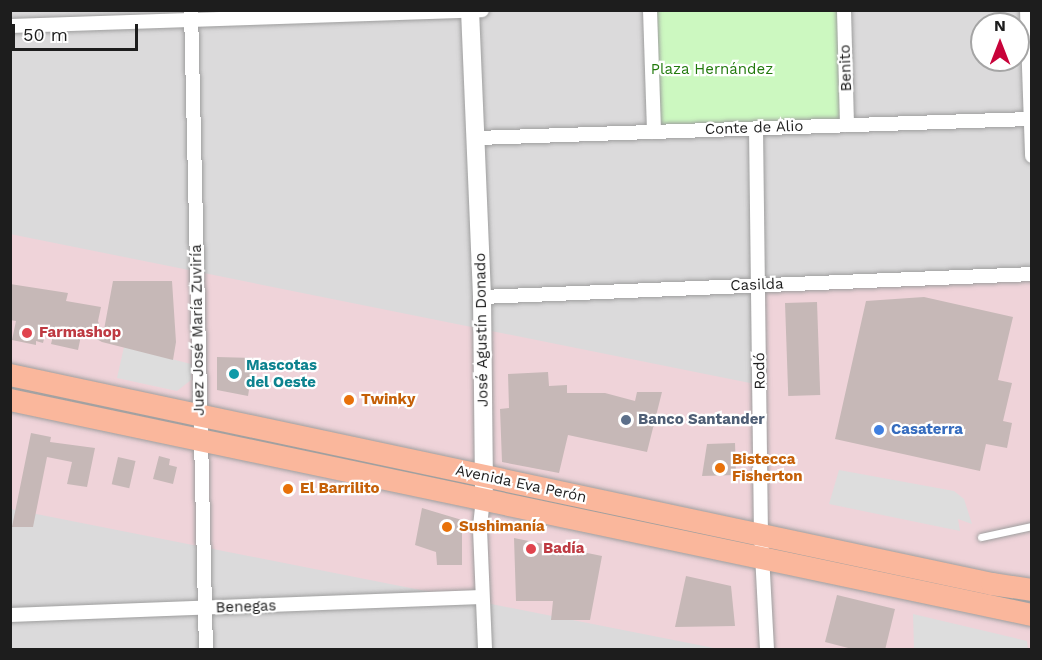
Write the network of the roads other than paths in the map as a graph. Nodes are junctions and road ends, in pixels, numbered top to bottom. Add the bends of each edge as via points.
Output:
1 (482, 10) edge
2 (650, 10) edge
3 (844, 10) edge
4 (1027, 10) edge
5 (470, 11) edge
6 (191, 15) edge
7 (10, 26) edge
8 (1030, 119) edge
9 (847, 125) junction
10 (756, 128) junction
11 (654, 132) junction
12 (477, 138) junction
13 (1032, 156) edge
14 (1032, 274) edge
15 (759, 285) junction
16 (482, 297) junction
17 (10, 375) edge
18 (10, 400) edge
19 (200, 415) junction
20 (200, 440) junction
21 (484, 487) junction
22 (1032, 526) edge
23 (761, 535) junction
24 (981, 537) dead end
25 (764, 558) junction
26 (1032, 590) edge
27 (482, 597) junction
28 (205, 609) junction
29 (10, 615) edge
30 (1032, 615) edge
31 (206, 650) edge
32 (485, 650) edge
33 (766, 650) edge

1 - 5 street
2 - 11 street
3 - 9 street, Benito
4 - 8 street
5 - 6 street
5 - 12 street, José Agustín Donado
6 - 7 street
6 - 19 street, Juez José María Zuviría
8 - 9 street, Conte de Alio
8 - 13 street
9 - 10 street, Conte de Alio
10 - 11 street, Conte de Alio
10 - 15 street, Rodó
11 - 12 street, Conte de Alio
12 - 16 street, José Agustín Donado
14 - 15 street, Casilda
15 - 16 street, Casilda
15 - 23 street, Rodó
16 - 21 street, José Agustín Donado
17 - 19 main road, Avenida Eva Perón
18 - 20 main road, Avenida Eva Perón
19 - 20 street, Juez José María Zuviría
19 - 21 main road, Avenida Eva Perón
20 - 21 main road, Avenida Eva Perón
20 - 28 street, Juez José María Zuviría
21 - 23 main road, Avenida Eva Perón
21 - 25 main road, Avenida Eva Perón
21 - 27 street, José Agustín Donado via 480,529
22 - 24 lane
23 - 25 street, Rodó
23 - 26 main road, Avenida Eva Perón
25 - 30 main road, Avenida Eva Perón
25 - 33 street, Rodó
27 - 28 street, Benegas
27 - 32 street, José Agustín Donado
28 - 29 street, Benegas
28 - 31 street, Juez José María Zuviría

